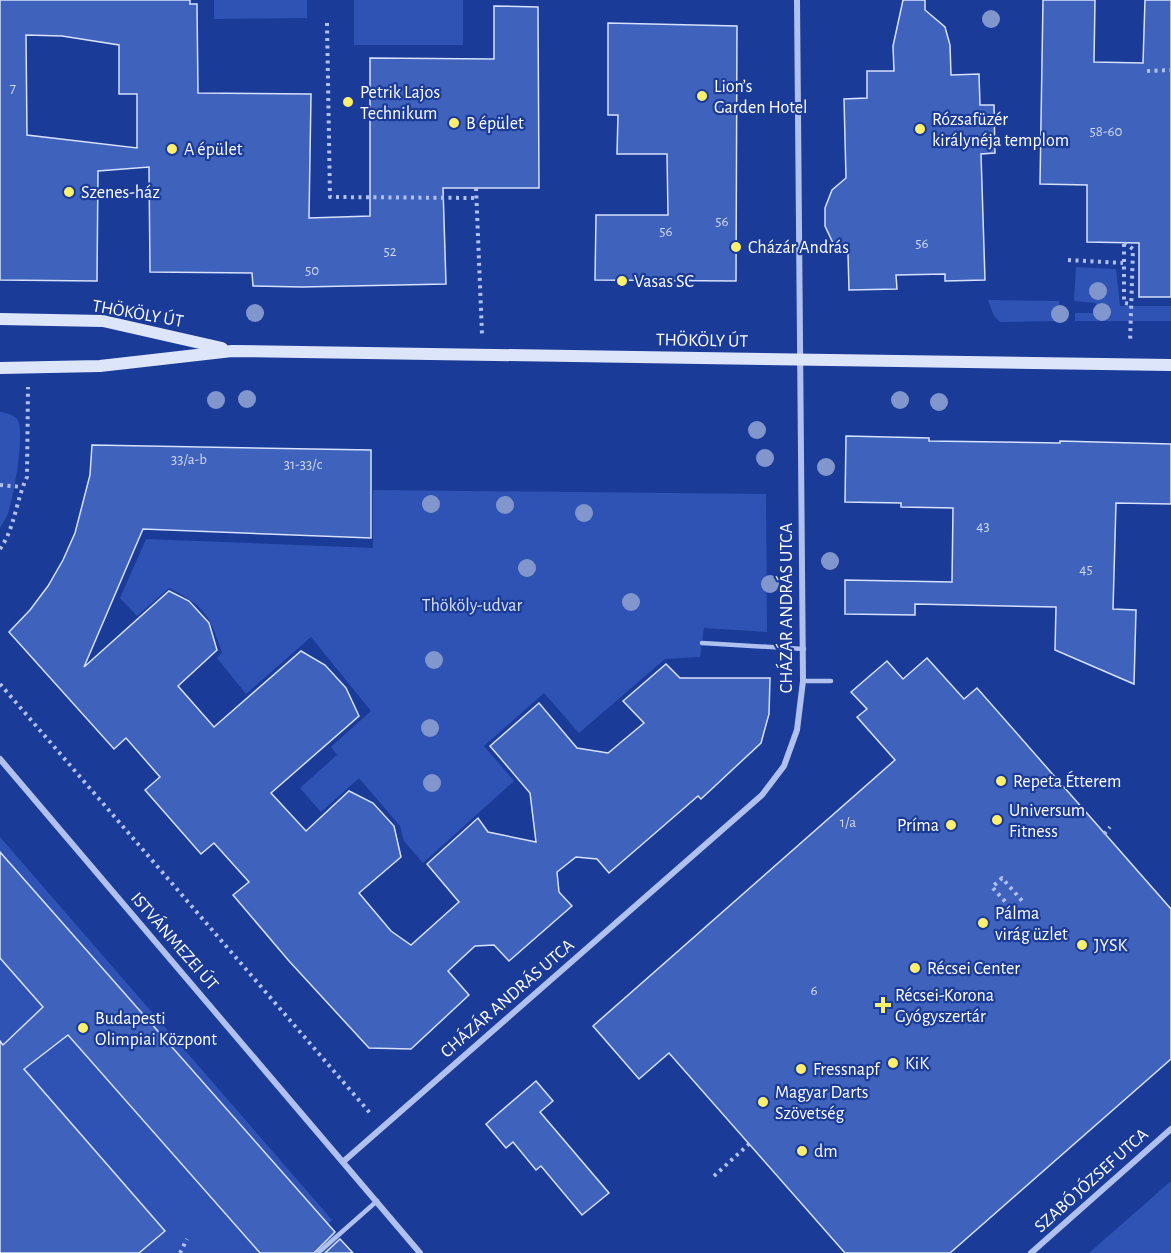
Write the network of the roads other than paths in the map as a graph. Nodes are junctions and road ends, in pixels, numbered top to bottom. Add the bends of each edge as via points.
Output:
1 (797, 0) edge
2 (0, 319) edge
3 (232, 351) junction
4 (800, 360) junction
5 (1171, 365) edge
6 (0, 368) edge
7 (702, 642) dead end
8 (804, 649) junction
9 (804, 681) junction
10 (831, 681) dead end
11 (0, 759) edge
12 (1171, 1129) edge
13 (344, 1161) junction
14 (377, 1201) junction
15 (318, 1253) edge
16 (420, 1253) edge
17 (1031, 1253) edge

1 - 4 street, CHÁZÁR ANDRÁS UTCA
2 - 3 main road, THÖKÖLY ÚT via 103,321
3 - 4 main road, THÖKÖLY ÚT
3 - 6 main road, THÖKÖLY ÚT via 100,366
4 - 5 main road, THÖKÖLY ÚT
4 - 8 street, CHÁZÁR ANDRÁS UTCA
7 - 8 lane
8 - 9 street, CHÁZÁR ANDRÁS UTCA
9 - 10 lane
9 - 13 street, CHÁZÁR ANDRÁS UTCA via 797,730 784,766 762,795
11 - 13 street, ISTVÁNMEZEI ÚT
12 - 17 street, SZABÓ JÓZSEF UTCA
13 - 14 street, ISTVÁNMEZEI ÚT
14 - 15 lane
14 - 16 street, ISTVÁNMEZEI ÚT

